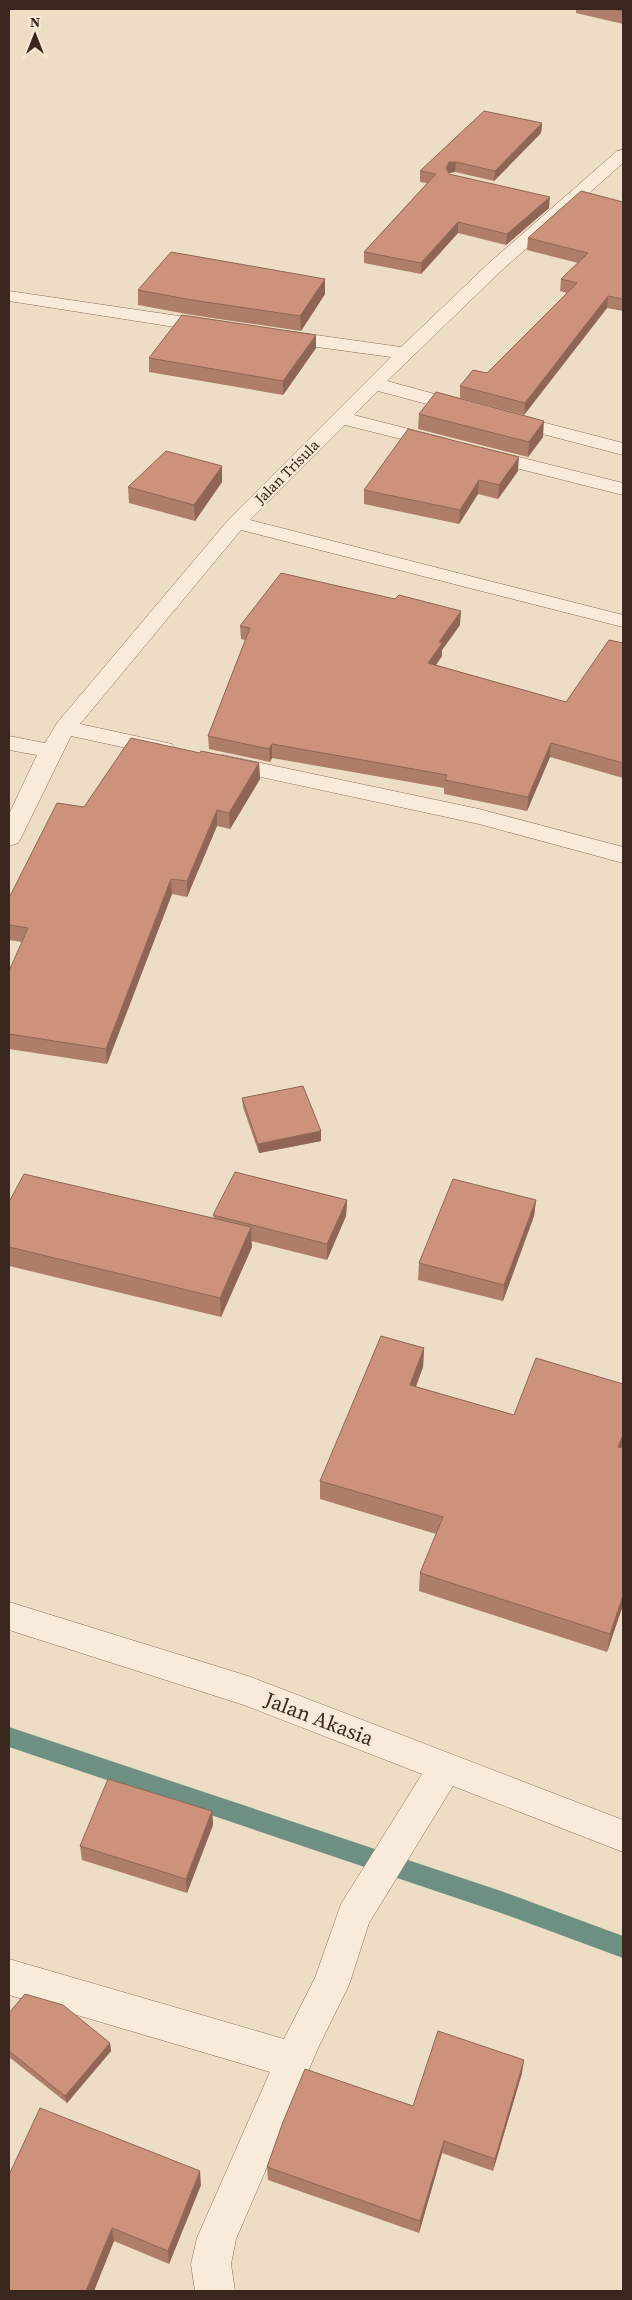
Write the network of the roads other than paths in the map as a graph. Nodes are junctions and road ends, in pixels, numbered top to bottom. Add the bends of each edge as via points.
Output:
1 (620, 161) edge
2 (9, 296) edge
3 (235, 330) edge
4 (263, 334) edge
5 (405, 354) junction
6 (375, 384) junction
7 (341, 418) junction
8 (623, 450) edge
9 (623, 489) edge
10 (236, 523) junction
11 (623, 621) edge
12 (65, 728) junction
13 (9, 743) edge
14 (51, 751) junction
15 (9, 838) edge
16 (623, 855) edge
17 (9, 1616) edge
18 (442, 1773) junction
19 (623, 1836) edge
20 (9, 1977) edge
21 (294, 2061) junction
22 (215, 2291) edge

1 - 5 street, Jalan Trisula via 557,202
2 - 3 street
4 - 5 street
5 - 6 street, Jalan Trisula
6 - 7 street, Jalan Trisula
6 - 8 street
7 - 9 street
7 - 10 street, Jalan Trisula
10 - 11 street
10 - 12 street, Jalan Trisula
12 - 14 street, Jalan Trisula
12 - 16 street via 479,817
13 - 14 street
14 - 15 street, Jalan Trisula
17 - 18 street, Jalan Akasia via 231,1686
18 - 19 street, Jalan Akasia
18 - 21 street via 354,1916 331,1985
20 - 21 street
21 - 22 street via 217,2238 211,2264

